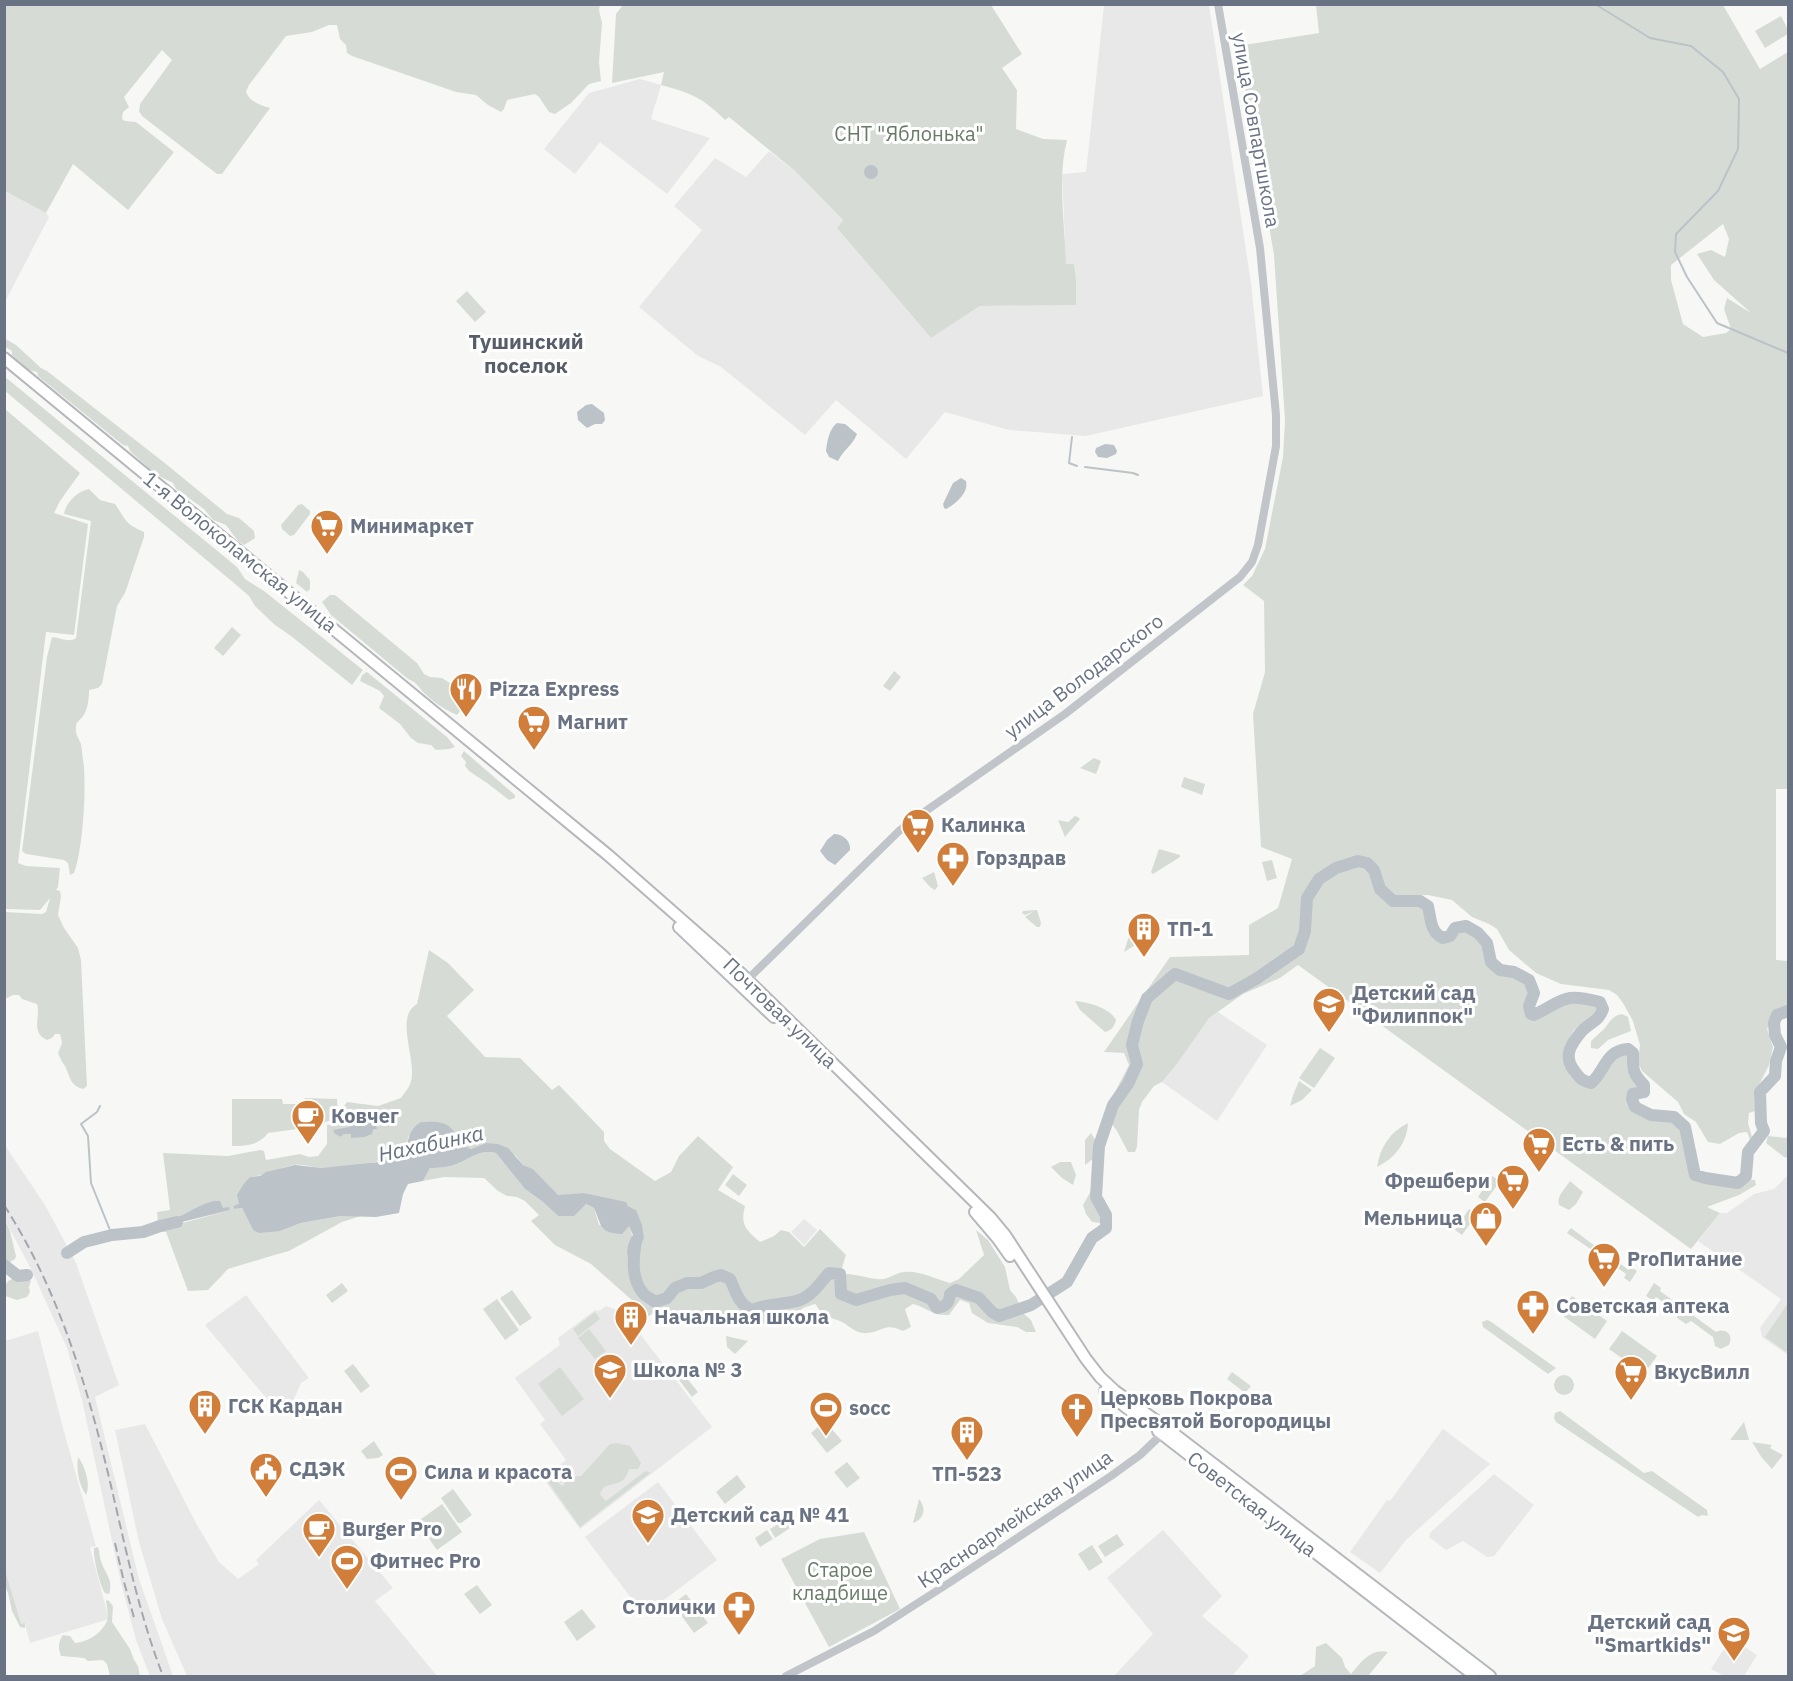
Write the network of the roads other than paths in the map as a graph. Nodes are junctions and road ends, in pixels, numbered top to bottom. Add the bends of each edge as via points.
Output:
1 (1218, 4) edge
2 (1266, 307) joint
3 (4, 358) edge
4 (4, 366) edge
5 (474, 748) junction
6 (744, 983) junction
7 (1050, 1311) junction
8 (1167, 1433) junction
9 (786, 1677) edge
10 (1475, 1677) edge
11 (1490, 1677) edge

1 - 2 street, улица Совпартшкола
2 - 6 street, улица Володарского via 1276,446 1258,545 1246,571 1065,714 913,820
3 - 5 main road, 1-я Волоколамская улица
4 - 5 main road, 1-я Волоколамская улица
5 - 6 main road, Почтовая улица via 617,863 723,956
6 - 7 main road, Почтовая улица via 976,1213
7 - 8 main road via 1100,1377
7 - 8 main road, Советская улица via 1095,1382
8 - 9 street, Красноармейская улица via 1111,1476 927,1598
8 - 10 main road, Советская улица
8 - 11 main road, Советская улица

